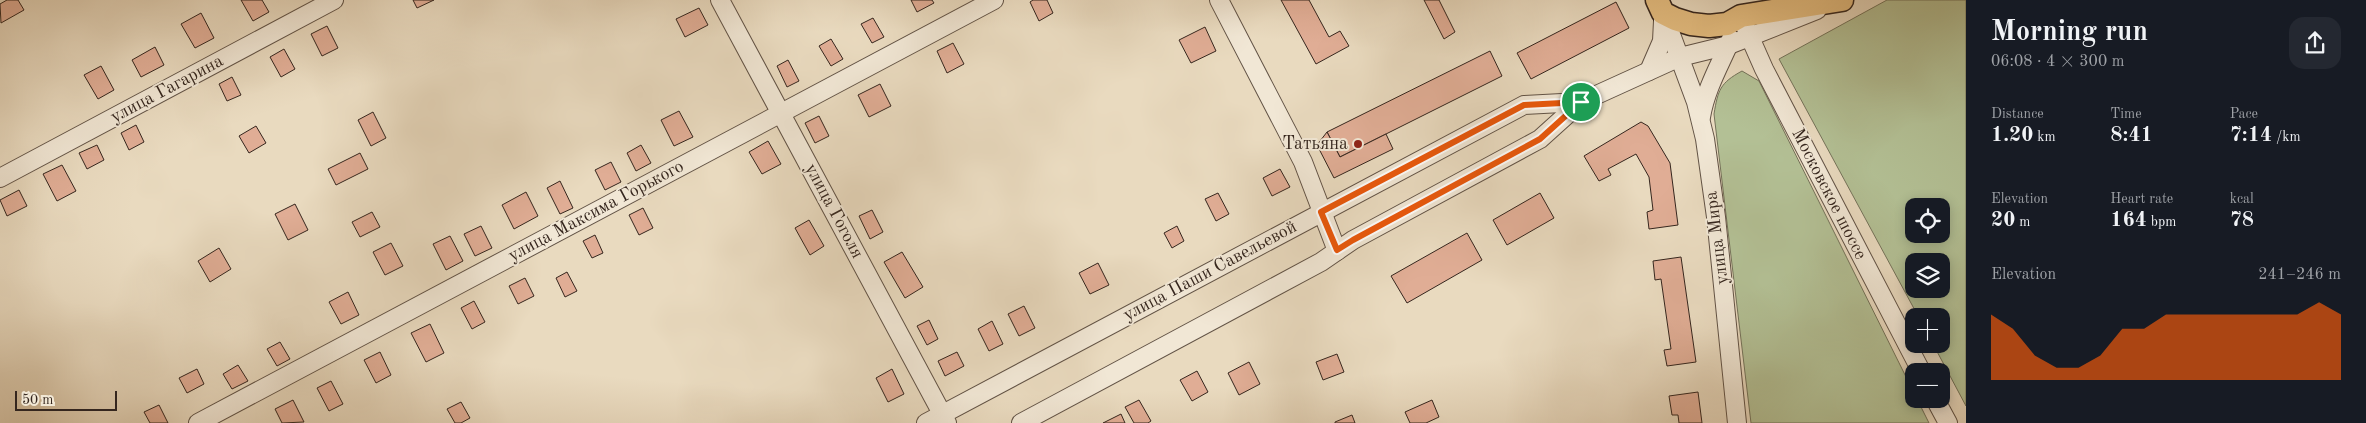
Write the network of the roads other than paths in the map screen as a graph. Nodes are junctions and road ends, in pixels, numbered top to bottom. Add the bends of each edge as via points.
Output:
1 (334, 0) edge
2 (720, 0) edge
3 (994, 0) edge
4 (1219, 0) edge
5 (1833, 1) edge
6 (1660, 6) edge
7 (1745, 8) edge
8 (1750, 37) junction
9 (1729, 45) junction
10 (1680, 57) junction
11 (1650, 71) junction
12 (1581, 102) junction
13 (781, 112) junction
14 (1701, 120) junction
15 (0, 178) edge
16 (1321, 212) junction
17 (1337, 250) junction
18 (1917, 363) edge
19 (1940, 408) edge
20 (945, 419) edge
21 (198, 423) edge
22 (926, 423) edge
23 (1021, 423) edge
24 (1737, 423) edge
25 (1948, 423) edge

1 - 15 street, улица Гагарина
2 - 13 street, улица Гоголя
3 - 13 street, улица Максима Горького
4 - 16 street via 1303,162
5 - 7 main road
5 - 8 street, улица Паши Савельевой
6 - 7 main road via 1675,19 1709,26 1727,24
6 - 10 street, улица Мира
6 - 11 street via 1662,41
7 - 8 street, Московское шоссе
7 - 9 street
8 - 9 street, улица Паши Савельевой
8 - 18 street, Московское шоссе
9 - 10 street, улица Паши Савельевой
9 - 14 street via 1704,101
10 - 11 street, улица Паши Савельевой
10 - 14 street, улица Мира
11 - 12 street, улица Паши Савельевой
12 - 16 street, улица Паши Савельевой via 1524,105
12 - 17 street, улица Паши Савельевой via 1540,139
13 - 20 street, улица Гоголя
13 - 21 street, улица Максима Горького
14 - 24 street, улица Мира via 1716,218
16 - 17 street
16 - 20 street, улица Паши Савельевой
17 - 23 street, улица Паши Савельевой via 1321,262
19 - 25 street
20 - 22 street, улица Паши Савельевой

